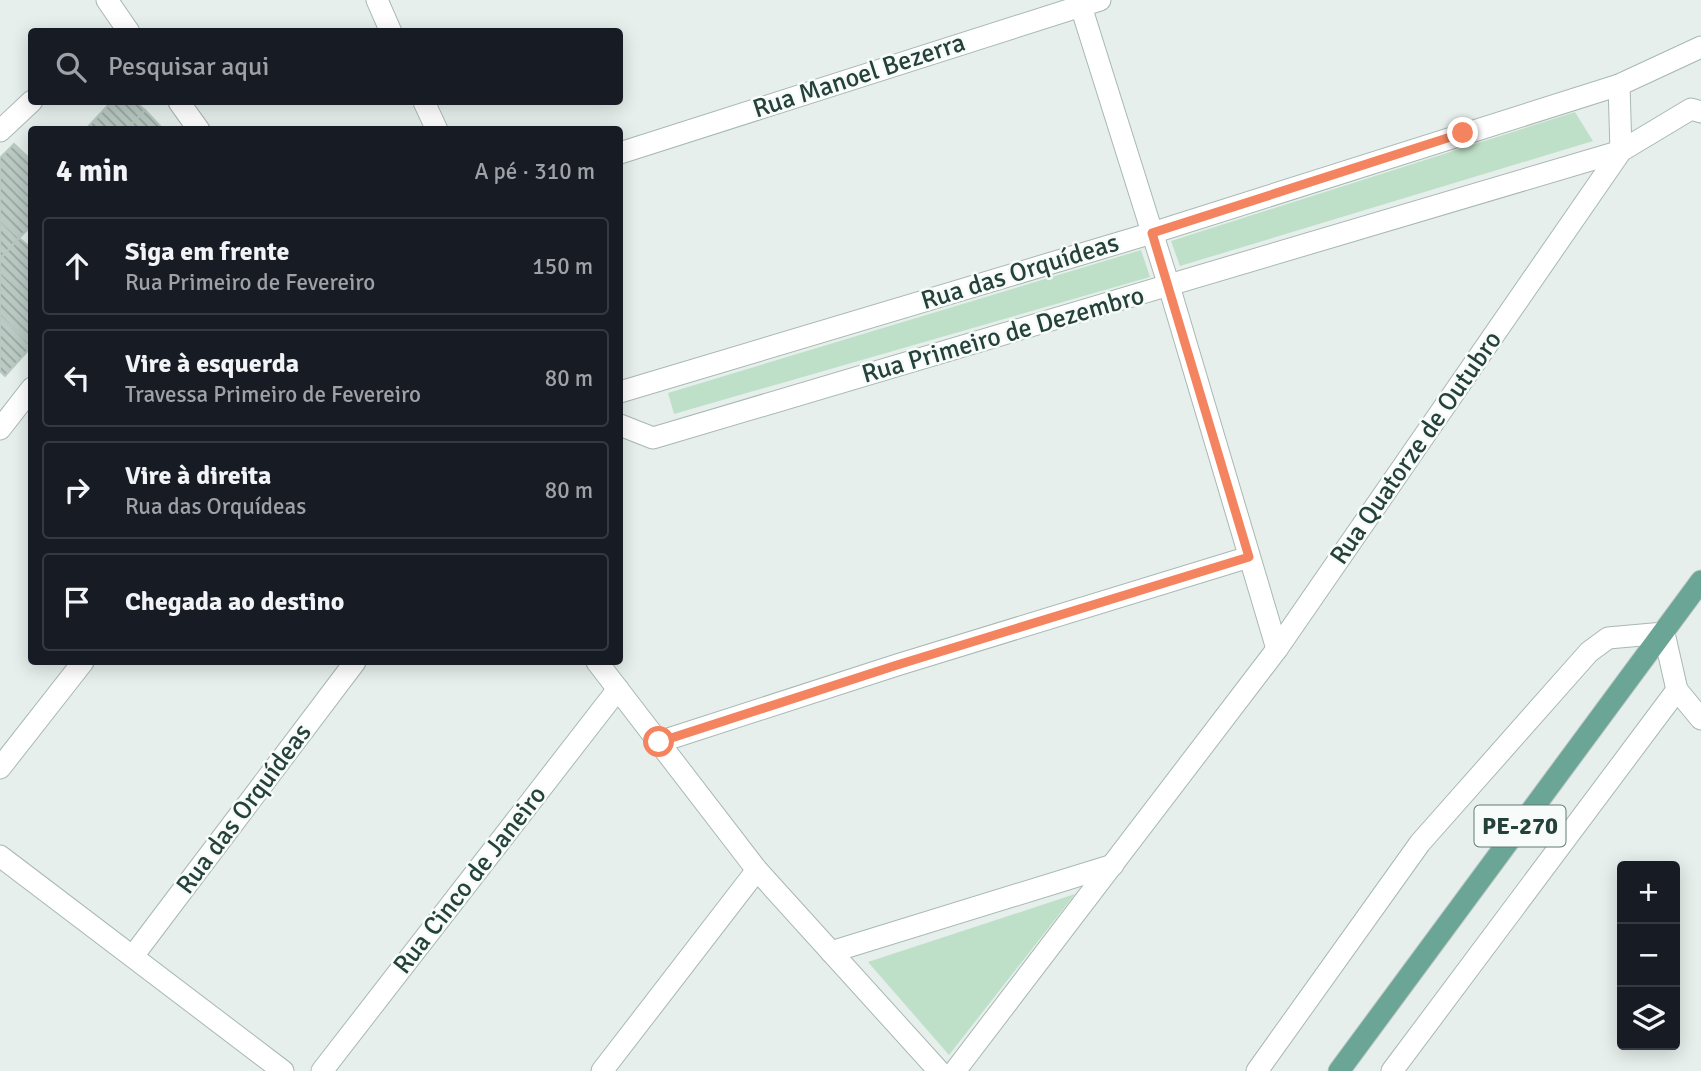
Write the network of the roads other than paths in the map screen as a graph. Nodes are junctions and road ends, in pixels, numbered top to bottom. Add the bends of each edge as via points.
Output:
1 (107, 0) edge
2 (377, 0) edge
3 (1086, 2) edge
4 (118, 27) edge
5 (389, 28) edge
6 (1701, 47) edge
7 (1619, 85) junction
8 (28, 105) edge
9 (181, 105) edge
10 (425, 105) edge
11 (1701, 112) edge
12 (196, 126) edge
13 (435, 126) edge
14 (0, 131) edge
15 (1621, 151) junction
16 (623, 152) edge
17 (1152, 233) junction
18 (1169, 286) junction
19 (623, 391) edge
20 (28, 393) edge
21 (623, 426) edge
22 (0, 429) edge
23 (1249, 557) junction
24 (1701, 581) edge
25 (1664, 633) junction
26 (1278, 649) junction
27 (80, 665) edge
28 (353, 665) edge
29 (599, 665) edge
30 (618, 689) junction
31 (1677, 690) junction
32 (1701, 719) edge
33 (659, 742) junction
34 (2, 759) edge
35 (0, 856) edge
36 (1113, 865) junction
37 (757, 870) junction
38 (831, 952) junction
39 (133, 956) junction
40 (283, 1071) edge
41 (321, 1071) edge
42 (602, 1071) edge
43 (939, 1071) edge
44 (955, 1071) edge
45 (1257, 1071) edge
46 (1339, 1071) edge
47 (1392, 1071) edge

1 - 4 street
2 - 5 street
3 - 16 street, Rua Manoel Bezerra
3 - 17 street
6 - 7 street
7 - 15 street
7 - 17 street, Rua das Orquídeas
8 - 14 street
9 - 12 street
10 - 13 street
11 - 15 street, Rua Primeiro de Dezembro via 1691,109
15 - 18 street, Rua Primeiro de Dezembro
15 - 26 street, Rua Quatorze de Outubro
17 - 18 street
17 - 19 street, Rua das Orquídeas
18 - 21 street, Rua Primeiro de Dezembro via 653,438
18 - 23 street
20 - 22 street
23 - 26 street
23 - 33 street
24 - 25 main road, PE-270
25 - 31 street
25 - 45 street via 1608,638 1589,652 1420,843
25 - 46 main road, PE-270
26 - 36 street, Rua Quatorze de Outubro
27 - 34 street
28 - 39 street, Rua das Orquídeas
29 - 30 street
30 - 33 street
30 - 41 street, Rua Cinco de Janeiro
31 - 32 street
31 - 47 street
33 - 37 street
35 - 39 street
36 - 38 street
36 - 44 street, Rua Quatorze de Outubro
37 - 38 street
37 - 42 street
38 - 43 street
39 - 40 street

